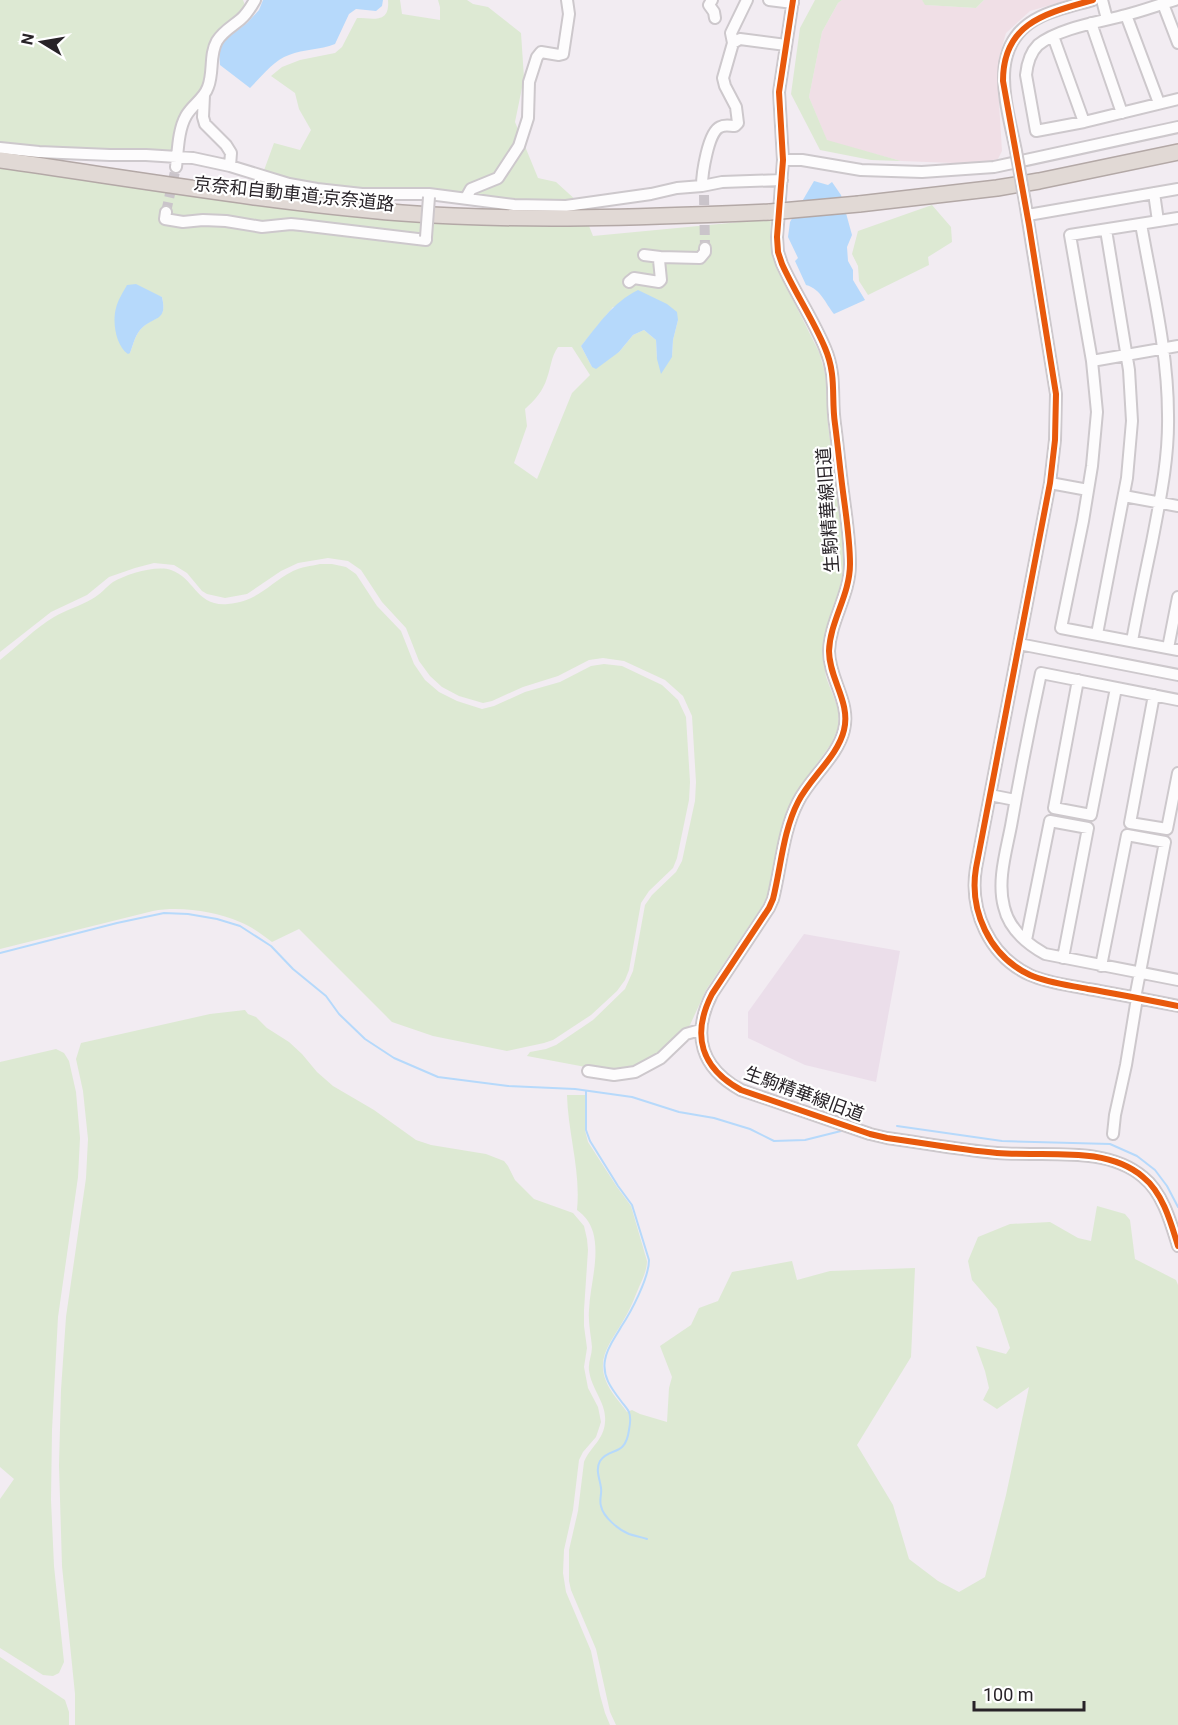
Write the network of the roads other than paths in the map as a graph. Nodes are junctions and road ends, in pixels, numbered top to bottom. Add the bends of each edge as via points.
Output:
1 (255, 0) edge
2 (567, 0) edge
3 (712, 0) edge
4 (747, 0) edge
5 (769, 0) edge
6 (1093, 0) edge
7 (1102, 0) edge
8 (1175, 0) edge
9 (793, 1) edge
10 (1163, 4) junction
11 (1126, 15) junction
12 (715, 18) dead end
13 (1107, 19) junction
14 (1091, 23) junction
15 (1053, 36) junction
16 (733, 43) junction
17 (1178, 43) edge
18 (786, 45) junction
19 (204, 95) junction
20 (1178, 99) edge
21 (1159, 104) junction
22 (1122, 113) junction
23 (1084, 122) junction
24 (1178, 127) edge
25 (1178, 147) edge
26 (0, 148) edge
27 (1173, 154) edge
28 (0, 158) edge
29 (783, 160) junction
30 (176, 162) junction
31 (230, 166) junction
32 (782, 180) junction
33 (703, 189) junction
34 (1178, 189) edge
35 (955, 192) junction
36 (1154, 194) junction
37 (429, 196) junction
38 (466, 198) junction
39 (166, 212) dead end
40 (1028, 215) junction
41 (1158, 221) junction
42 (1177, 221) edge
43 (1141, 224) junction
44 (1106, 230) junction
45 (705, 248) dead end
46 (644, 255) dead end
47 (660, 257) junction
48 (629, 282) dead end
49 (1178, 346) edge
50 (1163, 349) junction
51 (1126, 355) junction
52 (1092, 361) junction
53 (1050, 483) junction
54 (1088, 490) junction
55 (1124, 496) junction
56 (1160, 503) junction
57 (1178, 506) edge
58 (1178, 597) edge
59 (1097, 634) junction
60 (1132, 641) junction
61 (1019, 644) junction
62 (1173, 649) edge
63 (1178, 675) edge
64 (1078, 680) junction
65 (1116, 688) junction
66 (1154, 695) junction
67 (1177, 697) edge
68 (1178, 773) edge
69 (990, 795) junction
70 (1015, 800) junction
71 (1167, 829) junction
72 (1165, 842) junction
73 (1026, 940) junction
74 (1063, 958) junction
75 (1101, 966) junction
76 (1139, 974) junction
77 (1178, 979) edge
78 (1136, 998) junction
79 (1178, 1006) edge
80 (700, 1030) junction
81 (588, 1071) dead end
82 (1113, 1134) dead end
83 (1178, 1246) edge

1 - 19 street via 216,43 212,74
2 - 38 street via 569,14 563,54 541,52 537,57 529,82 528,118 519,146 498,178 471,189
3 - 12 street via 708,5
4 - 16 street via 732,33
5 - 9 street
6 - 40 street, bridge via 1037,18 1020,31 1004,63 1003,81
7 - 13 street
8 - 10 street
9 - 18 street, 生駒精華線旧道
10 - 11 street
10 - 17 street
11 - 13 street
11 - 21 street
13 - 14 street
14 - 15 street
14 - 22 street
15 - 23 street
15 - 23 street via 1038,45 1027,67 1036,132
16 - 18 street via 740,39
16 - 33 street via 723,78 736,107 738,123 715,131 702,171
18 - 29 street, 生駒精華線旧道 via 778,92
19 - 30 street via 185,117
19 - 31 street via 202,117 231,153
20 - 21 street
21 - 22 street
22 - 23 street
24 - 29 street via 994,166 922,172 861,170
25 - 35 highway, 京奈和自動車道;京奈道路
26 - 30 street via 147,154
27 - 35 highway, 京奈和自動車道;京奈道路 via 1039,181
28 - 35 highway, 京奈和自動車道;京奈道路, bridge via 259,194 589,218 770,212
29 - 32 street, 生駒精華線旧道
30 - 31 street via 193,159
31 - 37 street via 317,189
32 - 33 street via 722,182
32 - 80 street, 生駒精華線旧道 via 778,252 825,349 833,376 850,564 829,654 846,720 837,747 798,803 773,899 705,1006
33 - 38 street via 677,188 566,206 514,205
34 - 36 street
36 - 40 street
36 - 41 street
37 - 38 street
37 - 39 street, bridge via 426,240 291,224 262,227 214,220 183,222 165,219
40 - 53 street via 1056,394
41 - 42 street
41 - 43 street
43 - 44 street
43 - 50 street
44 - 51 street
44 - 52 street via 1070,235
45 - 47 street via 700,258
46 - 47 street
47 - 48 street via 659,282 634,278
49 - 50 street
50 - 51 street
50 - 56 street via 1168,417
51 - 52 street
51 - 55 street via 1132,421
52 - 54 street via 1096,431
53 - 54 street
53 - 61 street
54 - 59 street via 1061,628
55 - 56 street
55 - 59 street
56 - 57 street
56 - 60 street
58 - 62 street
59 - 60 street
60 - 62 street
61 - 63 street
61 - 69 street
64 - 65 street
64 - 65 street via 1054,808 1091,815
64 - 70 street via 1041,673
65 - 66 street
66 - 67 street
66 - 71 street via 1130,823
68 - 71 street
69 - 70 street
69 - 78 street via 974,886 979,918 993,944 1015,965 1038,978
70 - 73 street via 1001,896 1009,920
71 - 72 street
72 - 75 street via 1126,835
72 - 76 street
73 - 74 street via 1045,954
73 - 74 street via 1050,821 1088,828
74 - 75 street
75 - 76 street
76 - 77 street
76 - 78 street
78 - 79 street
78 - 82 street
80 - 81 street via 686,1034 661,1058 635,1072 614,1075
80 - 83 street, 生駒精華線旧道 via 707,1060 734,1086 870,1134 988,1152 1093,1156 1116,1161 1136,1172 1156,1191

